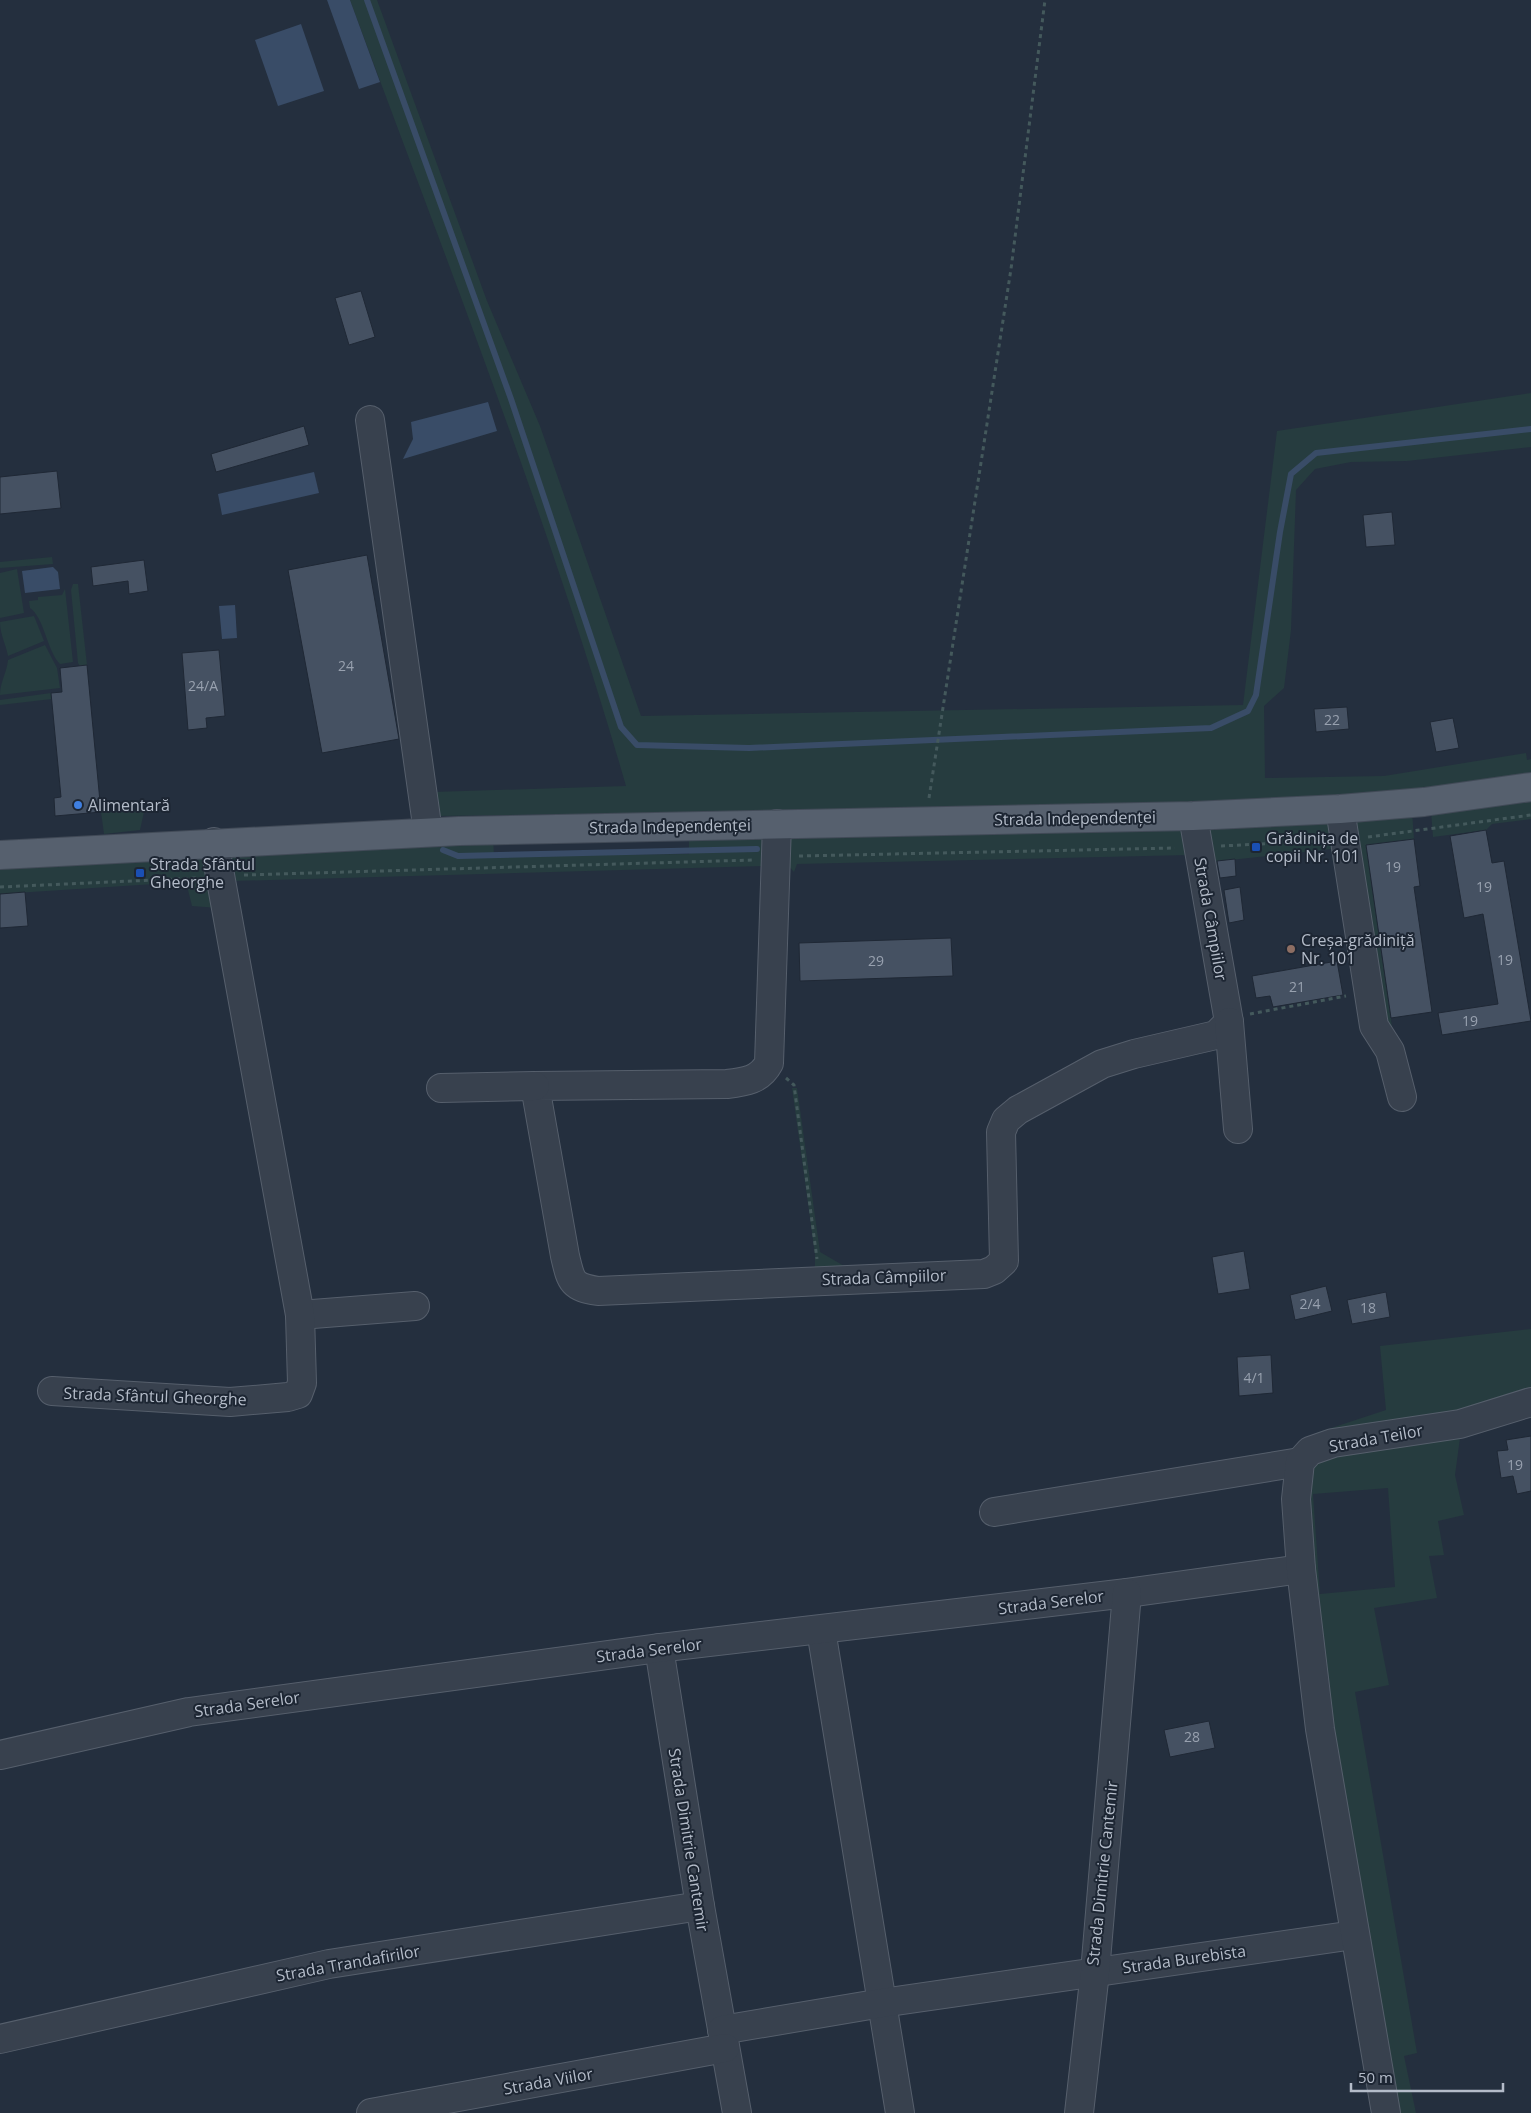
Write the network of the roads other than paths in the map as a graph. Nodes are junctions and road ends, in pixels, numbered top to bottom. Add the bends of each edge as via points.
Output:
1 (370, 420) dead end
2 (1531, 787) edge
3 (1340, 809) junction
4 (1193, 816) junction
5 (777, 824) junction
6 (428, 832) junction
7 (214, 842) junction
8 (0, 855) edge
9 (1229, 1022) junction
10 (535, 1086) junction
11 (441, 1088) dead end
12 (1402, 1097) dead end
13 (1238, 1129) dead end
14 (416, 1306) dead end
15 (300, 1315) junction
16 (52, 1391) dead end
17 (1531, 1402) edge
18 (1300, 1462) junction
19 (994, 1512) dead end
20 (1301, 1569) junction
21 (1128, 1593) junction
22 (822, 1630) junction
23 (659, 1648) junction
24 (0, 1755) edge
25 (700, 1906) junction
26 (1354, 1935) junction
27 (1095, 1972) junction
28 (882, 2003) junction
29 (0, 2039) edge
30 (724, 2039) junction
31 (372, 2113) edge
32 (737, 2113) edge
33 (900, 2113) edge
34 (1079, 2113) edge
35 (1386, 2113) edge

1 - 6 street
2 - 3 main road, Strada Independenței via 1424,802
3 - 4 main road, Strada Independenței
3 - 12 street via 1374,1026 1390,1051
4 - 5 main road, Strada Independenței
4 - 9 street, Strada Câmpiilor
5 - 6 main road, Strada Independenței
5 - 10 street via 769,1063 764,1072 744,1083
6 - 7 main road, Strada Independenței
7 - 8 main road, Strada Independenței
7 - 15 street, Strada Sfântul Gheorghe
9 - 10 street, Strada Câmpiilor via 1216,1035 1102,1064 1018,1110 1006,1120 1001,1132 1004,1261 984,1274 598,1291 579,1288 570,1279
9 - 13 street, Strada Câmpiilor
10 - 11 street
14 - 15 street
15 - 16 street, Strada Sfântul Gheorghe via 302,1382 298,1394 230,1402
17 - 18 street, Strada Teilor via 1460,1424 1333,1443 1310,1451
18 - 19 street
18 - 20 street via 1296,1499
20 - 21 street, Strada Serelor
20 - 26 street via 1320,1729
21 - 22 street, Strada Serelor
21 - 27 street, Strada Dimitrie Cantemir
22 - 23 street, Strada Serelor
22 - 28 street
23 - 24 street, Strada Serelor via 189,1712
23 - 25 street, Strada Dimitrie Cantemir
25 - 29 street, Strada Trandafirilor via 328,1964
25 - 30 street, Strada Dimitrie Cantemir
26 - 27 street, Strada Burebista
26 - 35 street
27 - 28 street, Strada Dimitrie Cantemir
27 - 34 street
28 - 30 street, Strada Dimitrie Cantemir
28 - 33 street
30 - 31 street, Strada Viilor
30 - 32 street, Strada Dimitrie Cantemir

